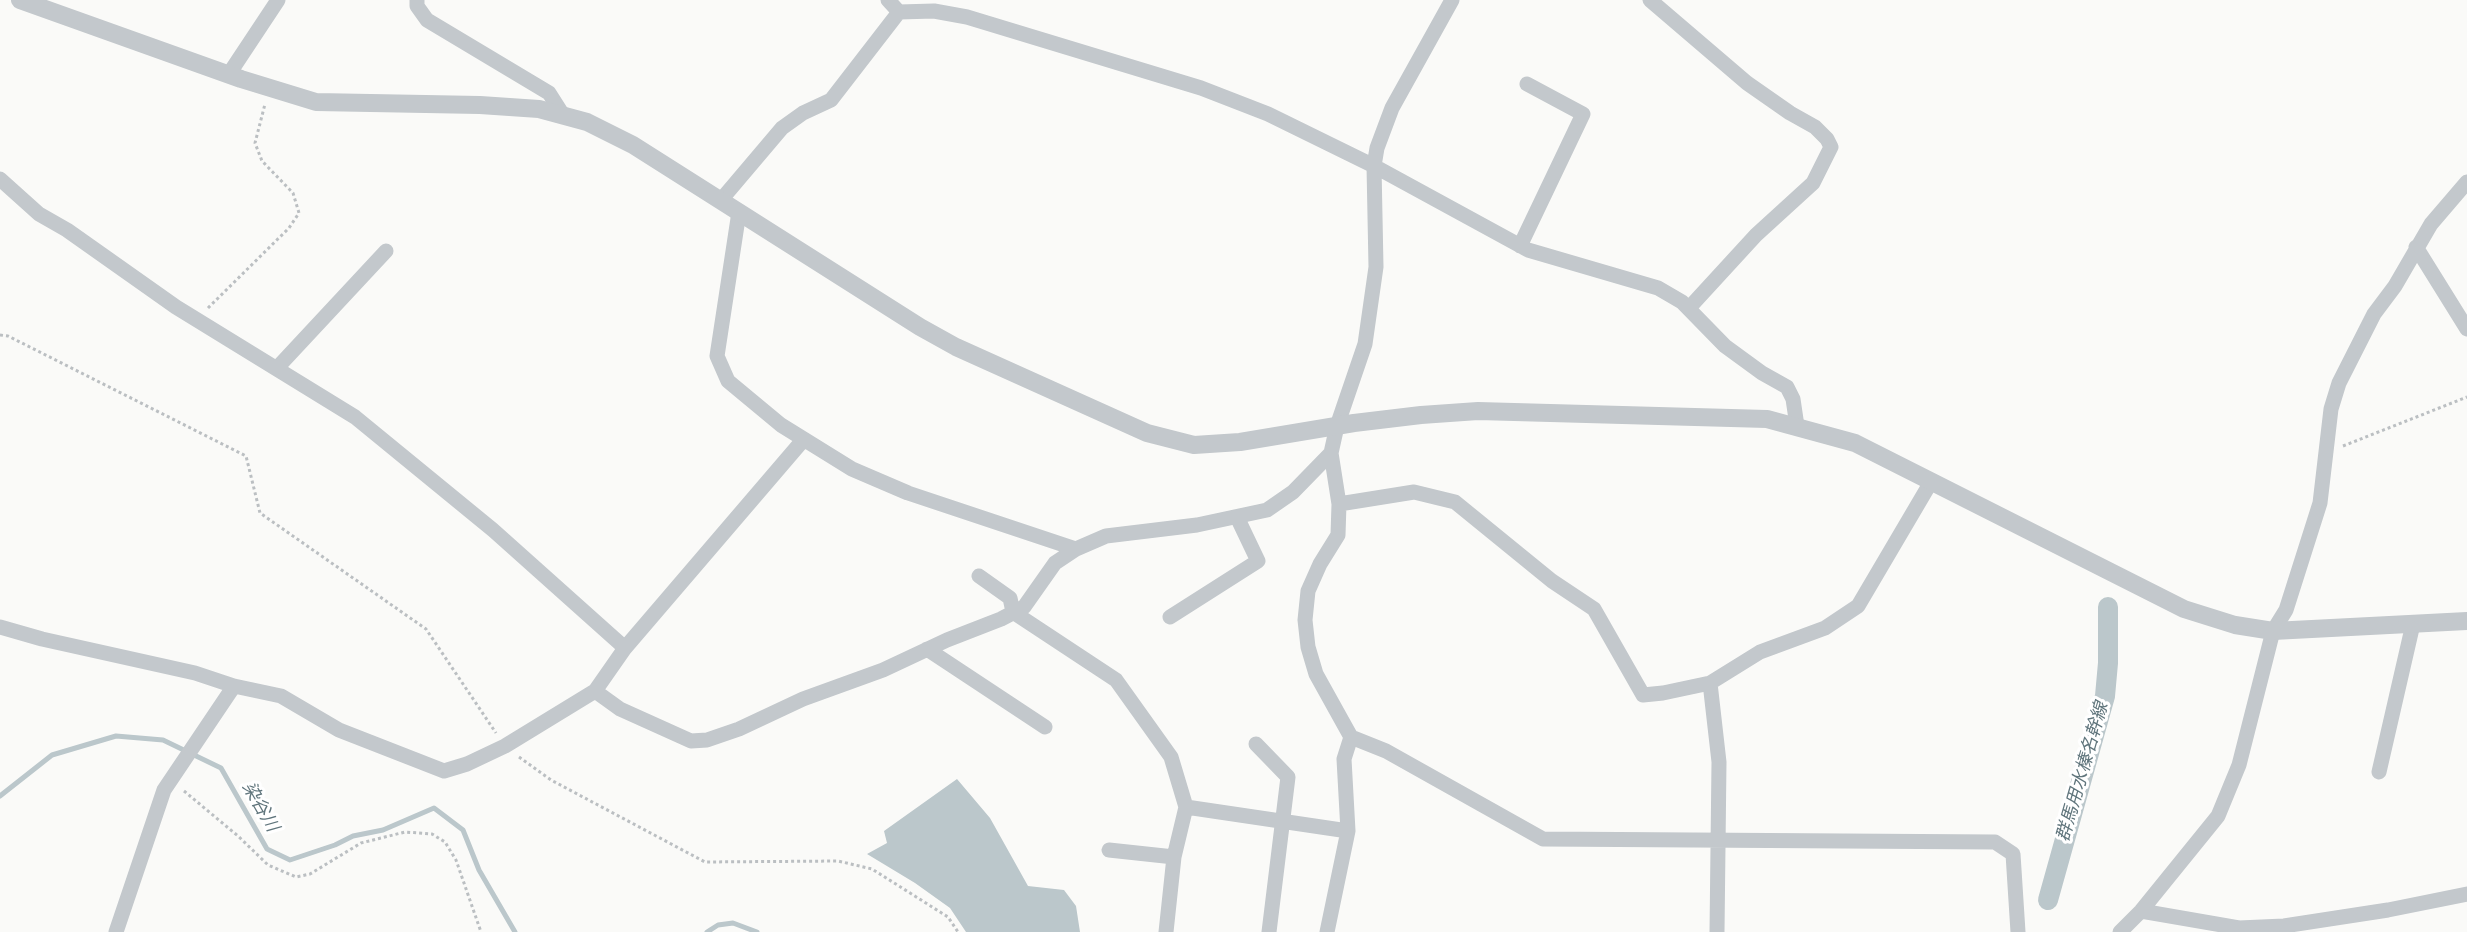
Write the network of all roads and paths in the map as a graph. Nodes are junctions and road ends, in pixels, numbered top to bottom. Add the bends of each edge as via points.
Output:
1 (20, 0) edge
2 (278, 0) edge
3 (417, 0) edge
4 (888, 0) edge
5 (1452, 0) edge
6 (1650, 0) edge
7 (899, 12) junction
8 (229, 74) junction
9 (1527, 84) dead end
10 (268, 87) junction
11 (563, 115) junction
12 (1374, 166) junction
13 (0, 179) edge
14 (2467, 182) edge
15 (721, 200) junction
16 (739, 213) junction
17 (1520, 246) junction
18 (2416, 247) junction
19 (386, 251) dead end
20 (1689, 308) junction
21 (196, 319) junction
22 (2467, 329) edge
23 (0, 335) edge
24 (277, 368) junction
25 (2467, 397) edge
26 (1337, 426) junction
27 (1797, 426) junction
28 (804, 439) junction
29 (2327, 452) junction
30 (1331, 453) junction
31 (1931, 482) junction
32 (1339, 504) junction
33 (1237, 517) junction
34 (1076, 549) junction
35 (980, 576) dead end
36 (1013, 612) junction
37 (1170, 618) dead end
38 (2467, 621) edge
39 (2413, 624) junction
40 (0, 627) edge
41 (2272, 631) junction
42 (625, 648) junction
43 (927, 649) junction
44 (1710, 683) junction
45 (234, 686) junction
46 (595, 691) junction
47 (1045, 727) dead end
48 (1351, 737) junction
49 (1256, 744) dead end
50 (505, 746) junction
51 (2379, 772) dead end
52 (171, 780) junction
53 (1186, 807) junction
54 (1283, 822) junction
55 (1348, 831) junction
56 (1717, 841) junction
57 (1109, 850) dead end
58 (1174, 857) junction
59 (2467, 894) edge
60 (2141, 911) junction
61 (116, 932) edge
62 (481, 932) edge
63 (958, 932) edge
64 (1166, 932) edge
65 (1269, 932) edge
66 (1327, 932) edge
67 (1717, 932) edge
68 (2018, 932) edge
69 (2120, 932) edge

1 - 8 street
2 - 8 street
3 - 11 street via 427,20 549,93
4 - 7 street
5 - 12 street via 1392,108
6 - 20 street via 1747,83 1815,127 1831,147 1813,183 1756,235
7 - 12 street via 934,11 967,17 1202,88 1268,114
7 - 15 street via 831,100 782,128
8 - 10 street
9 - 17 street via 1583,114
10 - 11 street via 316,102 480,105 539,109
10 - 21 path via 255,143 262,161 293,194 299,213
11 - 15 street via 633,145
12 - 17 street
12 - 26 street via 1375,278 1365,344
13 - 21 street via 39,214
14 - 18 street
15 - 16 street
16 - 26 street via 956,347 1147,433 1194,445 1240,442
16 - 28 street via 717,356 728,381
17 - 20 street via 1658,288
18 - 22 street
18 - 29 street via 2374,314 2339,383 2331,409
19 - 24 street
20 - 27 street via 1725,346 1787,387
21 - 24 street
23 - 50 path via 246,456 260,513 426,629
24 - 42 street via 355,417 493,530
25 - 29 path
26 - 27 street via 1478,411 1711,416 1767,419
26 - 30 street
27 - 31 street via 1855,443
28 - 34 street via 852,469 908,494
28 - 42 street
29 - 41 street via 2320,503 2286,610
30 - 32 street
30 - 33 street via 1293,492 1267,510
31 - 41 street via 2184,609 2235,625
31 - 44 street via 1858,606 1825,628 1760,652
32 - 44 street via 1414,492 1455,502 1552,581 1594,609 1643,694
32 - 48 street via 1338,535 1308,591 1305,620 1316,674
33 - 34 street via 1106,536
33 - 37 street via 1258,561
34 - 36 street via 1055,563 1024,607
35 - 36 street via 1010,598
36 - 43 street
36 - 53 street via 1116,680 1171,757
38 - 39 street
39 - 41 street
39 - 51 street
40 - 45 street via 195,673
41 - 60 street via 2239,765 2218,816
42 - 46 street
43 - 46 street via 707,741 691,741 620,709
43 - 47 street
44 - 56 street via 1719,762
45 - 50 street via 281,696 339,730 444,771
45 - 52 street
46 - 50 street
48 - 55 street via 1344,759
48 - 56 street via 1386,751 1543,839
49 - 54 street via 1288,777
50 - 63 path via 551,780 705,862 838,861 872,869 948,917
52 - 61 street via 164,790
52 - 62 path via 268,865 296,877 310,874 361,843 405,832 432,834 445,842 456,860
53 - 54 street
53 - 58 street
54 - 55 street
54 - 65 street
55 - 66 street
56 - 67 street
56 - 68 street via 1995,842 2013,854
57 - 58 street
58 - 64 street
59 - 60 street via 2284,926 2239,928
60 - 69 street

